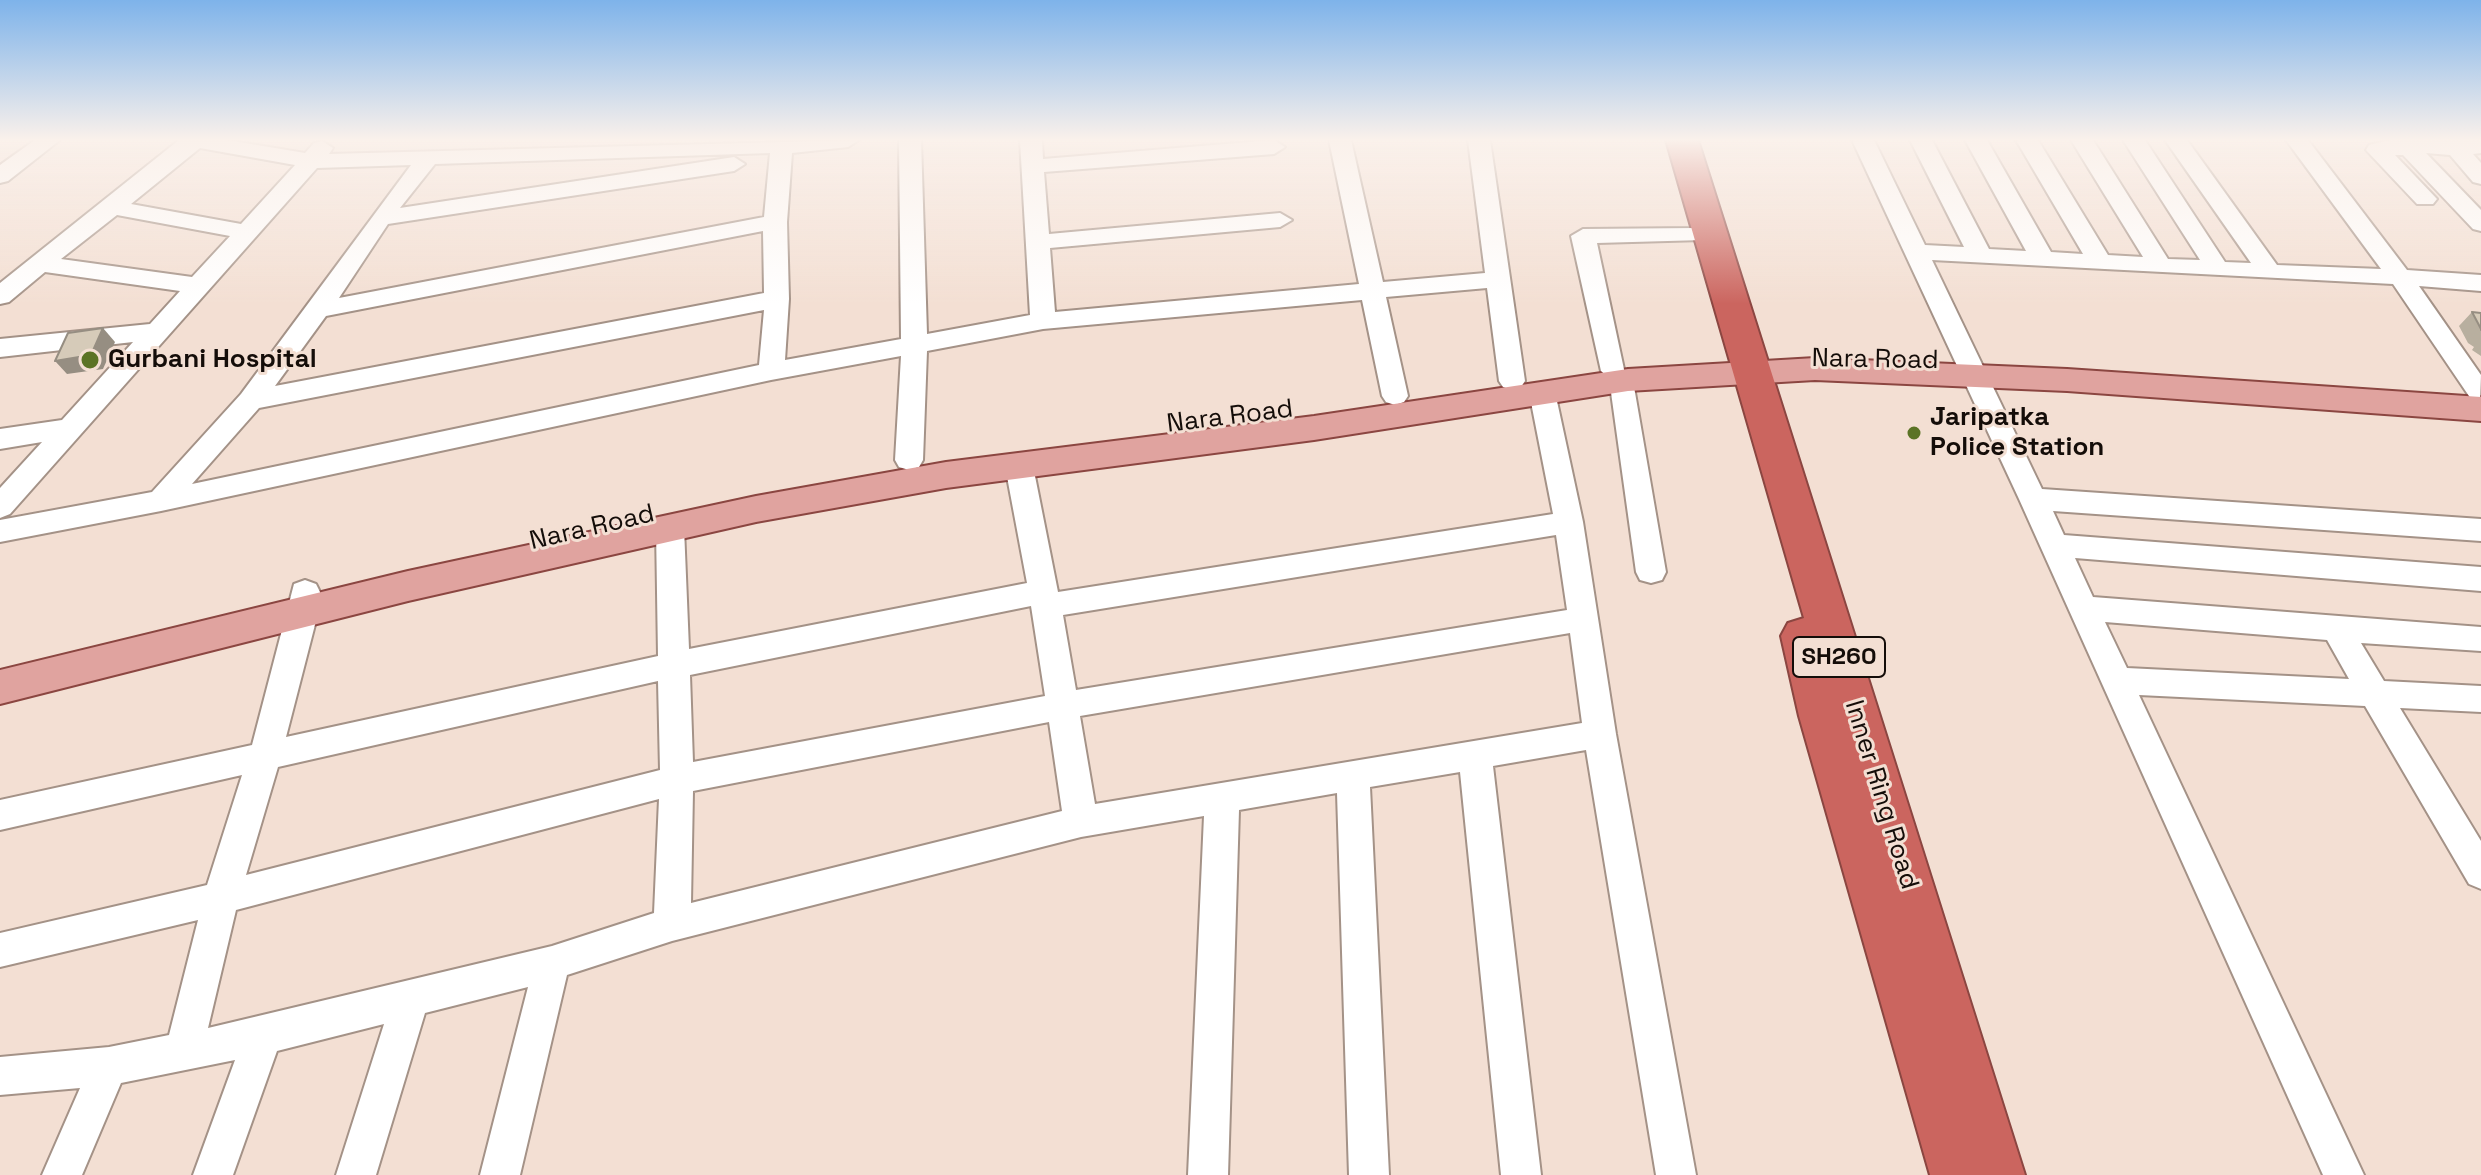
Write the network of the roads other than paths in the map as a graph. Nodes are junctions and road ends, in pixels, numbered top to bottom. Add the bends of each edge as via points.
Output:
1 (126, 195) edge
2 (281, 195) edge
3 (399, 195) edge
4 (513, 195) edge
5 (777, 195) edge
6 (911, 195) edge
7 (1034, 195) edge
8 (1352, 195) edge
9 (1487, 195) edge
10 (1684, 195) edge
11 (1696, 195) edge
12 (1890, 195) edge
13 (1949, 195) edge
14 (2007, 195) edge
15 (2060, 195) edge
16 (2116, 195) edge
17 (2170, 195) edge
18 (2215, 195) edge
19 (2338, 195) edge
20 (2421, 195) edge
21 (2453, 195) edge
22 (2425, 199) dead end
23 (111, 207) junction
24 (380, 218) junction
25 (1280, 220) dead end
26 (775, 222) junction
27 (2481, 224) edge
28 (247, 232) junction
29 (1695, 235) junction
30 (1037, 242) junction
31 (1918, 252) junction
32 (1980, 255) junction
33 (2043, 259) junction
34 (2099, 261) junction
35 (40, 264) junction
36 (2160, 265) junction
37 (2217, 268) junction
38 (2270, 272) junction
39 (2400, 277) junction
40 (1500, 279) junction
41 (2481, 283) edge
42 (198, 286) junction
43 (1372, 290) junction
44 (0, 296) edge
45 (777, 299) junction
46 (318, 310) junction
47 (1043, 321) junction
48 (159, 331) junction
49 (914, 343) junction
50 (0, 348) edge
51 (1740, 366) junction
52 (1973, 369) junction
53 (771, 371) junction
54 (1617, 376) junction
55 (1527, 386) junction
56 (1395, 396) junction
57 (2481, 398) edge
58 (250, 400) junction
59 (72, 428) junction
60 (0, 439) edge
61 (909, 460) junction
62 (1019, 466) junction
63 (2033, 499) junction
64 (161, 501) junction
65 (0, 507) edge
66 (1569, 522) junction
67 (670, 528) junction
68 (2436, 528) junction
69 (2481, 530) edge
70 (0, 531) edge
71 (2054, 545) junction
72 (1651, 572) dead end
73 (2477, 584) edge
74 (1044, 598) junction
75 (304, 603) junction
76 (2082, 608) junction
77 (1583, 619) junction
78 (2336, 629) junction
79 (2481, 639) edge
80 (0, 661) edge
81 (674, 665) junction
82 (2117, 681) junction
83 (0, 687) edge
84 (2374, 693) junction
85 (2477, 704) edge
86 (1060, 706) junction
87 (1600, 734) junction
88 (1475, 755) junction
89 (265, 756) junction
90 (1353, 777) junction
91 (677, 780) junction
92 (1222, 798) junction
93 (0, 815) edge
94 (1081, 822) junction
95 (2481, 873) edge
96 (221, 898) junction
97 (672, 924) junction
98 (0, 950) edge
99 (552, 963) junction
100 (410, 1000) junction
101 (263, 1036) junction
102 (184, 1050) junction
103 (109, 1066) junction
104 (0, 1076) edge
105 (62, 1175) edge
106 (213, 1175) edge
107 (356, 1175) edge
108 (500, 1175) edge
109 (1208, 1175) edge
110 (1369, 1175) edge
111 (1521, 1175) edge
112 (1676, 1175) edge
113 (1960, 1175) edge
114 (1995, 1175) edge
115 (2344, 1175) edge

1 - 23 street
2 - 28 street
3 - 24 street
4 - 24 street
5 - 26 street
6 - 49 street
7 - 30 street
8 - 43 street
9 - 40 street
10 - 29 highway, Inner Ring Road
11 - 51 highway, Inner Ring Road / SH260
12 - 31 street
13 - 32 street
14 - 33 street
15 - 34 street
16 - 36 street
17 - 37 street
18 - 38 street
19 - 39 street
20 - 22 street
21 - 27 street
23 - 28 street
23 - 35 street
24 - 46 street
25 - 30 street
26 - 45 street
26 - 46 street
28 - 42 street
29 - 51 highway, Inner Ring Road
29 - 54 street via 1583,236
30 - 47 street
31 - 32 street
31 - 52 street
32 - 33 street
33 - 34 street
34 - 36 street
35 - 42 street
35 - 44 street
36 - 37 street
37 - 38 street
38 - 39 street
39 - 41 street
39 - 57 street
40 - 43 street
40 - 55 street
42 - 48 street
43 - 47 street
43 - 56 street
45 - 53 street
45 - 58 street
46 - 58 street
47 - 49 street
48 - 50 street
48 - 59 street
49 - 53 street
49 - 61 street
51 - 52 main road, Nara Road
51 - 54 main road, Nara Road
51 - 113 highway, Inner Ring Road via 1823,716
51 - 114 highway, Inner Ring Road / SH260
52 - 57 main road, Nara Road
52 - 63 street
53 - 64 street
54 - 55 main road, Nara Road
54 - 72 street
55 - 56 main road, Nara Road
55 - 62 main road, Nara Road via 1314,428
55 - 66 street
56 - 61 main road, Nara Road
58 - 64 street
59 - 60 street
59 - 65 street
61 - 75 main road, Nara Road
62 - 67 main road, Nara Road
62 - 74 street
63 - 68 street
63 - 71 street
64 - 70 street
66 - 74 street
66 - 77 street
67 - 75 main road, Nara Road
67 - 81 street
68 - 69 street
68 - 73 street
71 - 73 street
71 - 76 street
74 - 81 street
74 - 86 street
75 - 80 main road, Nara Road
75 - 83 main road
75 - 89 street
76 - 78 street
76 - 82 street
77 - 86 street
77 - 87 street
78 - 79 street
78 - 84 street
81 - 89 street
81 - 91 street
82 - 84 street
82 - 115 street
84 - 85 street
84 - 95 street
86 - 91 street
86 - 94 street
87 - 88 street
87 - 112 street
88 - 90 street
88 - 111 street
89 - 93 street
89 - 96 street
90 - 92 street
90 - 110 street
91 - 96 street
91 - 97 street
92 - 94 street
92 - 109 street
94 - 97 street
96 - 98 street
96 - 102 street
97 - 99 street
99 - 100 street
99 - 108 street
100 - 101 street
100 - 107 street
101 - 102 street
101 - 106 street
102 - 103 street
103 - 104 street
103 - 105 street

